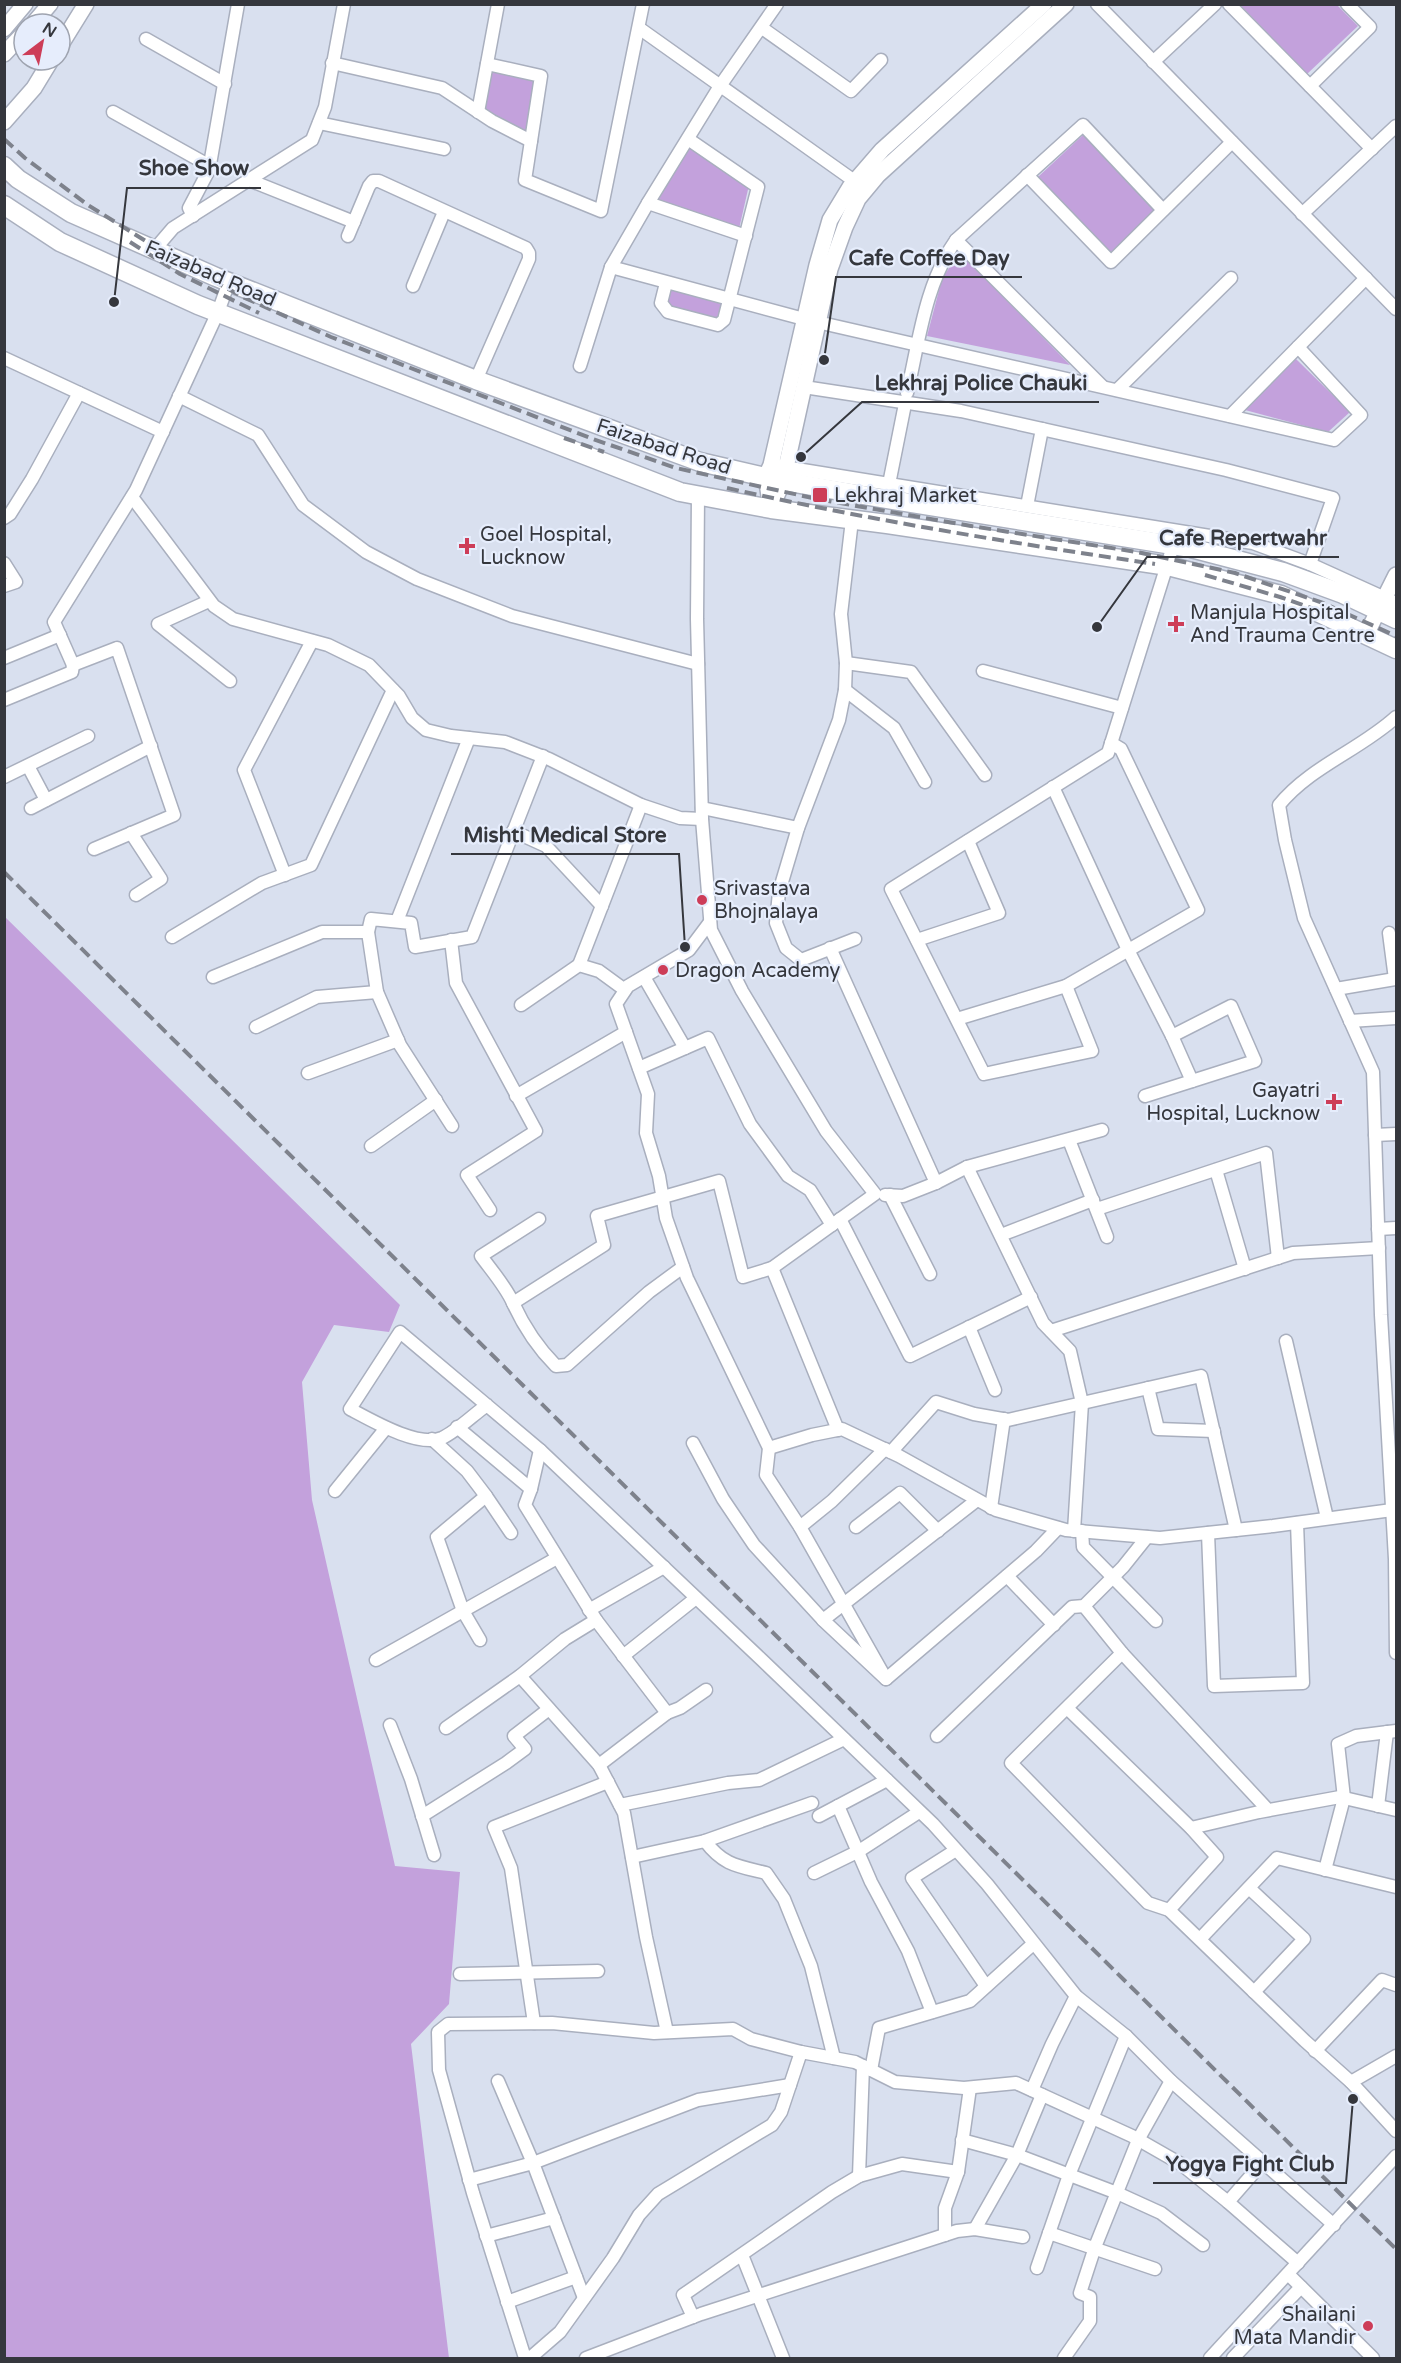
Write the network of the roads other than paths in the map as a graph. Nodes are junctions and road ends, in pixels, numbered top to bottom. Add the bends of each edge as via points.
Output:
1 (25, 4) edge
2 (86, 4) edge
3 (238, 4) edge
4 (344, 4) edge
5 (498, 4) edge
6 (643, 4) edge
7 (777, 4) edge
8 (1044, 4) edge
9 (1066, 4) edge
10 (1096, 4) edge
11 (1215, 4) edge
12 (1229, 4) edge
13 (1347, 4) edge
14 (72, 27) edge
15 (639, 28) junction
16 (762, 28) junction
17 (4, 29) edge
18 (146, 39) dead end
19 (881, 60) dead end
20 (1153, 62) junction
21 (332, 63) junction
22 (487, 64) junction
23 (44, 72) edge
24 (225, 84) junction
25 (720, 86) junction
26 (1310, 86) junction
27 (113, 112) dead end
28 (478, 112) junction
29 (4, 122) edge
30 (319, 123) junction
31 (1396, 126) edge
32 (688, 139) junction
33 (531, 141) junction
34 (1232, 142) junction
35 (444, 149) dead end
36 (1372, 149) junction
37 (4, 166) edge
38 (210, 166) junction
39 (1027, 175) junction
40 (249, 180) junction
41 (861, 185) junction
42 (648, 202) junction
43 (4, 205) edge
44 (1163, 210) junction
45 (444, 212) junction
46 (1302, 213) junction
47 (193, 216) junction
48 (354, 222) junction
49 (348, 236) dead end
50 (746, 236) junction
51 (956, 240) junction
52 (155, 249) junction
53 (611, 267) junction
54 (1231, 278) dead end
55 (1366, 278) junction
56 (229, 282) junction
57 (666, 283) junction
58 (412, 286) dead end
59 (731, 300) junction
60 (1396, 309) edge
61 (218, 312) junction
62 (811, 321) junction
63 (918, 345) junction
64 (1298, 347) junction
65 (4, 358) edge
66 (580, 366) dead end
67 (476, 380) junction
68 (804, 387) junction
69 (1103, 387) junction
70 (1117, 390) junction
71 (79, 393) junction
72 (180, 396) junction
73 (906, 398) junction
74 (1230, 416) junction
75 (1042, 429) junction
76 (163, 432) junction
77 (777, 472) junction
78 (890, 484) junction
79 (698, 495) junction
80 (132, 497) junction
81 (1027, 506) junction
82 (771, 509) junction
83 (4, 518) edge
84 (852, 520) junction
85 (1173, 546) junction
86 (4, 563) edge
87 (1310, 564) junction
88 (1168, 567) junction
89 (1396, 574) edge
90 (4, 586) edge
91 (210, 601) junction
92 (1387, 603) edge
93 (1396, 619) edge
94 (60, 635) junction
95 (1366, 635) junction
96 (312, 641) junction
97 (1395, 644) edge
98 (4, 658) edge
99 (846, 663) junction
100 (73, 664) junction
101 (698, 664) junction
102 (983, 671) dead end
103 (230, 681) dead end
104 (393, 690) junction
105 (844, 690) junction
106 (4, 700) edge
107 (1122, 708) junction
108 (1396, 717) edge
109 (88, 736) dead end
110 (469, 738) junction
111 (1111, 743) junction
112 (151, 746) junction
113 (543, 756) junction
114 (28, 766) junction
115 (985, 775) dead end
116 (4, 777) edge
117 (925, 782) dead end
118 (1053, 787) junction
119 (46, 800) junction
120 (641, 805) junction
121 (31, 808) dead end
122 (702, 814) junction
123 (798, 828) junction
124 (513, 831) junction
125 (131, 833) junction
126 (968, 841) junction
127 (94, 849) dead end
128 (285, 875) junction
129 (136, 895) dead end
130 (602, 906) junction
131 (397, 921) junction
132 (710, 922) junction
133 (368, 932) junction
134 (1389, 933) dead end
135 (172, 937) dead end
136 (855, 939) dead end
137 (451, 940) junction
138 (917, 940) junction
139 (830, 948) junction
140 (1128, 950) junction
141 (579, 965) junction
142 (213, 977) dead end
143 (644, 977) junction
144 (1066, 986) junction
145 (1336, 989) junction
146 (625, 990) junction
147 (377, 992) junction
148 (521, 1005) dead end
149 (1396, 1018) edge
150 (957, 1019) junction
151 (1350, 1021) junction
152 (256, 1027) dead end
153 (626, 1032) junction
154 (1172, 1036) junction
155 (398, 1040) junction
156 (685, 1048) junction
157 (639, 1068) junction
158 (308, 1073) dead end
159 (1192, 1081) junction
160 (516, 1096) junction
161 (1145, 1096) dead end
162 (436, 1100) junction
163 (452, 1126) dead end
164 (1102, 1130) dead end
165 (1396, 1134) edge
166 (1375, 1135) junction
167 (1069, 1140) junction
168 (371, 1146) dead end
169 (967, 1167) junction
170 (1216, 1170) junction
171 (936, 1183) junction
172 (875, 1194) junction
173 (890, 1195) junction
174 (662, 1196) junction
175 (1095, 1205) junction
176 (490, 1210) dead end
177 (539, 1219) dead end
178 (836, 1222) junction
179 (1396, 1228) edge
180 (1378, 1229) junction
181 (1001, 1235) junction
182 (1107, 1237) dead end
183 (1379, 1248) junction
184 (1278, 1258) junction
185 (683, 1267) junction
186 (772, 1268) junction
187 (1245, 1269) junction
188 (930, 1274) dead end
189 (1031, 1297) junction
190 (513, 1303) junction
191 (969, 1328) junction
192 (1051, 1331) junction
193 (1286, 1341) dead end
194 (1148, 1388) junction
195 (995, 1390) dead end
196 (1082, 1403) junction
197 (487, 1405) junction
198 (1004, 1419) junction
199 (457, 1427) junction
200 (387, 1428) junction
201 (838, 1430) junction
202 (1214, 1431) junction
203 (432, 1439) junction
204 (1392, 1441) edge
205 (693, 1443) dead end
206 (769, 1448) junction
207 (540, 1450) junction
208 (888, 1451) junction
209 (531, 1488) junction
210 (335, 1491) dead end
211 (486, 1496) junction
212 (977, 1500) junction
213 (991, 1508) junction
214 (1392, 1510) junction
215 (1328, 1518) junction
216 (1297, 1523) junction
217 (800, 1527) junction
218 (856, 1527) dead end
219 (1059, 1528) junction
220 (1236, 1530) junction
221 (938, 1531) junction
222 (1078, 1531) junction
223 (511, 1533) dead end
224 (1208, 1533) junction
225 (1147, 1537) junction
226 (557, 1558) junction
227 (664, 1568) junction
228 (1007, 1576) junction
229 (1112, 1578) junction
230 (696, 1598) junction
231 (843, 1604) junction
232 (1084, 1606) junction
233 (463, 1611) junction
234 (593, 1615) junction
235 (823, 1620) junction
236 (1156, 1621) dead end
237 (1054, 1625) junction
238 (1396, 1629) edge
239 (480, 1640) dead end
240 (1122, 1653) junction
241 (1396, 1653) edge
242 (623, 1656) junction
243 (376, 1660) dead end
244 (520, 1676) junction
245 (886, 1678) junction
246 (706, 1690) dead end
247 (549, 1709) junction
248 (1068, 1709) junction
249 (667, 1713) junction
250 (390, 1725) dead end
251 (446, 1728) dead end
252 (1392, 1732) edge
253 (937, 1736) dead end
254 (844, 1739) junction
255 (598, 1764) junction
256 (887, 1780) junction
257 (608, 1782) junction
258 (1344, 1798) junction
259 (812, 1803) dead end
260 (620, 1805) junction
261 (838, 1806) junction
262 (1378, 1806) junction
263 (1269, 1810) junction
264 (1396, 1810) edge
265 (920, 1812) junction
266 (422, 1816) junction
267 (819, 1816) dead end
268 (1191, 1828) junction
269 (705, 1841) junction
270 (956, 1850) junction
271 (859, 1851) junction
272 (434, 1855) dead end
273 (632, 1857) junction
274 (1325, 1870) junction
275 (814, 1873) dead end
276 (1396, 1887) edge
277 (1249, 1888) junction
278 (1170, 1910) junction
279 (1200, 1939) junction
280 (1033, 1944) junction
281 (598, 1971) dead end
282 (527, 1972) junction
283 (460, 1974) dead end
284 (1396, 1985) edge
285 (986, 1986) junction
286 (1254, 1992) junction
287 (1076, 1996) junction
288 (933, 2012) junction
289 (534, 2023) junction
290 (667, 2032) junction
291 (1126, 2036) junction
292 (1315, 2051) junction
293 (801, 2052) junction
294 (1396, 2056) edge
295 (834, 2058) junction
296 (867, 2068) junction
297 (498, 2080) dead end
298 (1171, 2081) junction
299 (1351, 2082) junction
300 (790, 2085) junction
301 (970, 2088) junction
302 (1037, 2093) junction
303 (1092, 2118) junction
304 (1396, 2131) edge
305 (962, 2140) junction
306 (1138, 2140) junction
307 (1017, 2155) junction
308 (1396, 2156) edge
309 (1263, 2162) junction
310 (533, 2163) junction
311 (958, 2172) junction
312 (1069, 2175) junction
313 (859, 2176) junction
314 (469, 2180) junction
315 (1117, 2193) junction
316 (1228, 2202) junction
317 (554, 2218) junction
318 (1334, 2225) junction
319 (975, 2229) junction
320 (1049, 2234) junction
321 (945, 2235) junction
322 (486, 2236) junction
323 (1023, 2237) dead end
324 (1203, 2245) dead end
325 (1095, 2247) junction
326 (742, 2255) junction
327 (1298, 2263) junction
328 (1037, 2268) dead end
329 (1155, 2269) dead end
330 (1288, 2274) junction
331 (576, 2277) junction
332 (1301, 2287) junction
333 (758, 2296) junction
334 (584, 2298) junction
335 (507, 2302) junction
336 (693, 2317) junction
337 (525, 2358) edge
338 (530, 2358) edge
339 (586, 2358) edge
340 (783, 2358) edge
341 (1064, 2358) edge
342 (1210, 2358) edge
343 (1233, 2358) edge
344 (1372, 2358) edge

1 - 17 street
2 - 14 street
3 - 24 street
4 - 21 street
5 - 22 street
6 - 15 street
7 - 16 street
8 - 41 street via 882,150
9 - 41 street via 878,175
10 - 20 street
11 - 20 street
12 - 26 street
13 - 26 street via 1370,27
15 - 25 street
15 - 33 street via 601,211 525,180
16 - 19 street via 851,91
16 - 25 street
18 - 24 street
20 - 34 street
21 - 28 street via 442,88
21 - 30 street
22 - 28 street
22 - 33 street via 541,76
23 - 29 street
24 - 38 street
25 - 32 street
25 - 41 street
26 - 36 street
27 - 38 street
28 - 33 street
30 - 35 street
30 - 40 street via 312,140
31 - 36 street
32 - 42 street
32 - 50 street via 758,187
34 - 44 street
34 - 46 street
36 - 46 street
37 - 52 main road, Faizabad Road via 71,213
38 - 47 street via 189,208
39 - 44 street via 1083,125
39 - 44 street via 1111,262
39 - 51 street
40 - 47 street
40 - 48 street
41 - 62 street via 830,220
42 - 50 street
42 - 53 street
43 - 61 main road, Faizabad Road via 60,242
45 - 48 street via 379,181 369,186
45 - 58 street
45 - 67 street via 526,248 529,253
46 - 55 street
47 - 52 street via 173,228
48 - 49 street
50 - 59 street
51 - 63 street via 942,260 929,295
51 - 69 street
52 - 56 main road, Faizabad Road
53 - 57 street
53 - 66 street
54 - 70 street
55 - 60 street
55 - 64 street
56 - 61 street
56 - 67 main road, Faizabad Road
57 - 59 street
57 - 59 street via 661,303 668,312 718,325 724,320
59 - 62 street
61 - 72 street
61 - 79 main road, Faizabad Road via 680,492
62 - 63 street
62 - 68 street
62 - 77 street
63 - 69 street
63 - 73 street
64 - 74 street
64 - 74 street via 1361,415 1334,440
65 - 71 street
67 - 77 main road, Faizabad Road via 700,462
68 - 73 street
68 - 77 street
69 - 70 street
70 - 74 street
71 - 76 street
71 - 83 street via 32,479
72 - 76 street
72 - 101 street via 258,435 303,505 366,552 417,579 512,616
73 - 75 street
73 - 78 street
75 - 81 street
75 - 87 street via 1333,498
76 - 80 street
77 - 78 street
77 - 82 street
77 - 85 main road, Faizabad Road
78 - 81 street
79 - 82 main road, Faizabad Road
79 - 101 street
80 - 91 street
80 - 94 street via 54,621
81 - 87 street via 1253,543
82 - 84 main road, Faizabad Road
84 - 88 main road, Faizabad Road
84 - 99 street via 842,614
85 - 88 street
85 - 92 main road, Faizabad Road
86 - 90 street via 16,582
87 - 92 street
88 - 95 main road, Faizabad Road via 1281,595
88 - 107 street
89 - 92 street
91 - 96 street via 233,619
91 - 103 street via 158,624
92 - 93 main road, Faizabad Road
92 - 95 street
94 - 98 street
94 - 100 street
95 - 97 main road, Faizabad Road
96 - 104 street via 369,665
96 - 128 street via 244,770
99 - 105 street
99 - 115 street via 911,672
100 - 106 street via 72,672
100 - 112 street via 117,648
101 - 122 street
102 - 107 street
104 - 110 street via 412,718 426,730
104 - 128 street via 311,865
105 - 117 street via 894,728
105 - 123 street via 839,720
107 - 111 street
108 - 145 street via 1379,733 1329,762 1279,805 1304,918
109 - 114 street
110 - 113 street via 505,742
110 - 131 street
111 - 118 street via 1108,753
111 - 140 street via 1121,749 1198,910
112 - 119 street
112 - 125 street via 174,815
113 - 120 street
113 - 124 street
114 - 116 street
114 - 119 street
118 - 126 street
118 - 140 street
119 - 121 street
120 - 122 street via 680,818
120 - 130 street
122 - 123 street
122 - 132 street
123 - 139 street via 779,892 776,922 786,948 801,960
124 - 130 street via 546,846
124 - 137 street via 472,937
125 - 127 street
125 - 129 street via 161,879
126 - 138 street via 891,889
126 - 138 street via 999,913
128 - 135 street via 262,884
130 - 141 street
131 - 133 street via 371,919
131 - 137 street via 411,923 416,947
132 - 143 street via 689,950
132 - 172 street via 742,991 826,1131
133 - 142 street via 322,932
133 - 147 street
134 - 145 street via 1395,979
136 - 139 street
137 - 160 street via 456,983
138 - 150 street
139 - 171 street
140 - 144 street
140 - 154 street
141 - 146 street via 599,971
141 - 148 street
143 - 146 street
143 - 156 street
144 - 150 street
144 - 150 street via 1092,1051 984,1074
145 - 151 street
146 - 153 street via 615,1004
147 - 152 street via 317,997
147 - 155 street
149 - 151 street
151 - 166 street via 1373,1072
153 - 157 street
153 - 160 street
154 - 159 street
154 - 159 street via 1231,1006 1255,1061
155 - 158 street
155 - 162 street
156 - 157 street
156 - 178 street via 708,1038 750,1124 788,1176 810,1190
157 - 174 street via 648,1094 646,1133
159 - 161 street
160 - 176 street via 536,1131 467,1176
162 - 163 street
162 - 168 street
164 - 167 street
165 - 166 street
166 - 180 street
167 - 169 street
167 - 175 street
169 - 171 street
169 - 181 street
170 - 175 street
170 - 184 street via 1266,1153
170 - 187 street
171 - 173 street via 903,1196
172 - 173 street
172 - 178 street
173 - 188 street
174 - 185 street
174 - 186 street via 719,1181 742,1277
174 - 190 street via 597,1216 604,1245
175 - 181 street
175 - 182 street
177 - 190 street via 481,1256
178 - 186 street
178 - 191 street via 910,1356
179 - 180 street
180 - 183 street
181 - 189 street
183 - 184 street via 1293,1253
183 - 204 street
184 - 187 street
185 - 190 street via 567,1365 556,1366 539,1349
185 - 206 street
186 - 201 street
187 - 192 street
189 - 191 street
189 - 192 street
191 - 195 street
192 - 196 street via 1070,1351
193 - 215 street
194 - 196 street
194 - 202 street via 1158,1429
194 - 202 street via 1201,1376
196 - 198 street
196 - 222 street
197 - 199 street
197 - 200 street via 400,1332 350,1409
197 - 207 street
198 - 208 street via 936,1401
198 - 213 street
199 - 203 street via 440,1439
199 - 209 street
200 - 203 street
200 - 210 street
201 - 206 street
201 - 208 street
202 - 220 street
203 - 211 street via 467,1471
204 - 214 street
205 - 235 street via 754,1545
206 - 217 street via 766,1475
207 - 209 street
207 - 227 street
208 - 212 street
208 - 217 street
209 - 226 street via 525,1506
211 - 223 street
211 - 233 street via 437,1537
212 - 213 street
212 - 221 street
213 - 219 street
214 - 215 street
214 - 238 street
215 - 216 street
216 - 220 street
216 - 224 street via 1303,1683 1214,1686
217 - 231 street
218 - 221 street via 900,1493
219 - 222 street
219 - 228 street
220 - 224 street
221 - 231 street
222 - 225 street
222 - 229 street via 1083,1547
224 - 225 street
225 - 229 street
226 - 233 street
226 - 234 street
227 - 230 street
227 - 234 street
228 - 237 street
228 - 245 street
229 - 232 street
229 - 236 street
230 - 242 street
230 - 254 street
231 - 235 street
231 - 245 street
232 - 237 street via 1072,1607
232 - 240 street
233 - 239 street
233 - 243 street
234 - 242 street
234 - 244 street
235 - 245 street
237 - 253 street
238 - 241 street
240 - 248 street
240 - 263 street
242 - 249 street
244 - 247 street
244 - 251 street
246 - 249 street
247 - 255 street
247 - 266 street via 513,1736 525,1749
248 - 268 street
248 - 278 street via 1011,1763 1148,1903
249 - 255 street
250 - 266 street
252 - 258 street via 1356,1736 1338,1744
252 - 262 street
254 - 256 street
254 - 260 street via 759,1780
255 - 257 street
256 - 261 street
256 - 265 street
257 - 260 street
257 - 282 street via 494,1827 511,1868
258 - 262 street
258 - 263 street
258 - 274 street
259 - 269 street
260 - 273 street
261 - 267 street
261 - 271 street
262 - 264 street
263 - 268 street
265 - 270 street
265 - 271 street
266 - 272 street
268 - 278 street via 1217,1857
269 - 273 street
269 - 295 street via 729,1864 766,1873 784,1899 811,1966
270 - 280 street
270 - 285 street via 912,1878
271 - 275 street
271 - 288 street
273 - 290 street
274 - 276 street
274 - 277 street via 1277,1858
277 - 279 street
277 - 286 street via 1304,1939
278 - 279 street
279 - 286 street
280 - 285 street
280 - 287 street
281 - 282 street
282 - 283 street
282 - 289 street
284 - 292 street via 1382,1980
285 - 288 street via 970,2001
286 - 292 street
287 - 291 street
287 - 302 street via 1052,2044
288 - 296 street via 879,2028
289 - 290 street
289 - 314 street via 448,2024 438,2032 439,2070
290 - 293 street via 733,2029 751,2039
291 - 298 street
291 - 303 street
292 - 299 street
293 - 295 street
293 - 300 street
294 - 299 street
295 - 296 street via 855,2061
296 - 301 street via 895,2082
296 - 313 street
297 - 310 street
298 - 306 street
298 - 309 street
299 - 304 street
300 - 310 street via 698,2100
300 - 334 street via 772,2125 658,2194 639,2215
301 - 302 street via 1016,2083
301 - 305 street
302 - 303 street
302 - 307 street
303 - 306 street
303 - 312 street
305 - 307 street
305 - 311 street
306 - 315 street
306 - 316 street via 1180,2164
307 - 312 street
307 - 319 street
308 - 318 street
309 - 316 street
309 - 318 street
310 - 314 street
310 - 317 street
311 - 313 street via 902,2164
311 - 321 street via 945,2208
312 - 315 street
312 - 320 street
313 - 326 street
314 - 322 street
315 - 324 street via 1161,2213
315 - 325 street
316 - 327 street
317 - 322 street
317 - 331 street
318 - 327 street
319 - 321 street
319 - 323 street
320 - 325 street
320 - 328 street
321 - 333 street
322 - 335 street
325 - 329 street
325 - 341 street via 1080,2293 1090,2297 1090,2321
326 - 333 street
326 - 336 street via 683,2295
327 - 330 street
330 - 332 street
330 - 342 street
331 - 334 street
331 - 335 street
332 - 343 street
332 - 344 street
333 - 336 street
333 - 340 street
334 - 338 street via 560,2332
335 - 337 street
336 - 339 street

